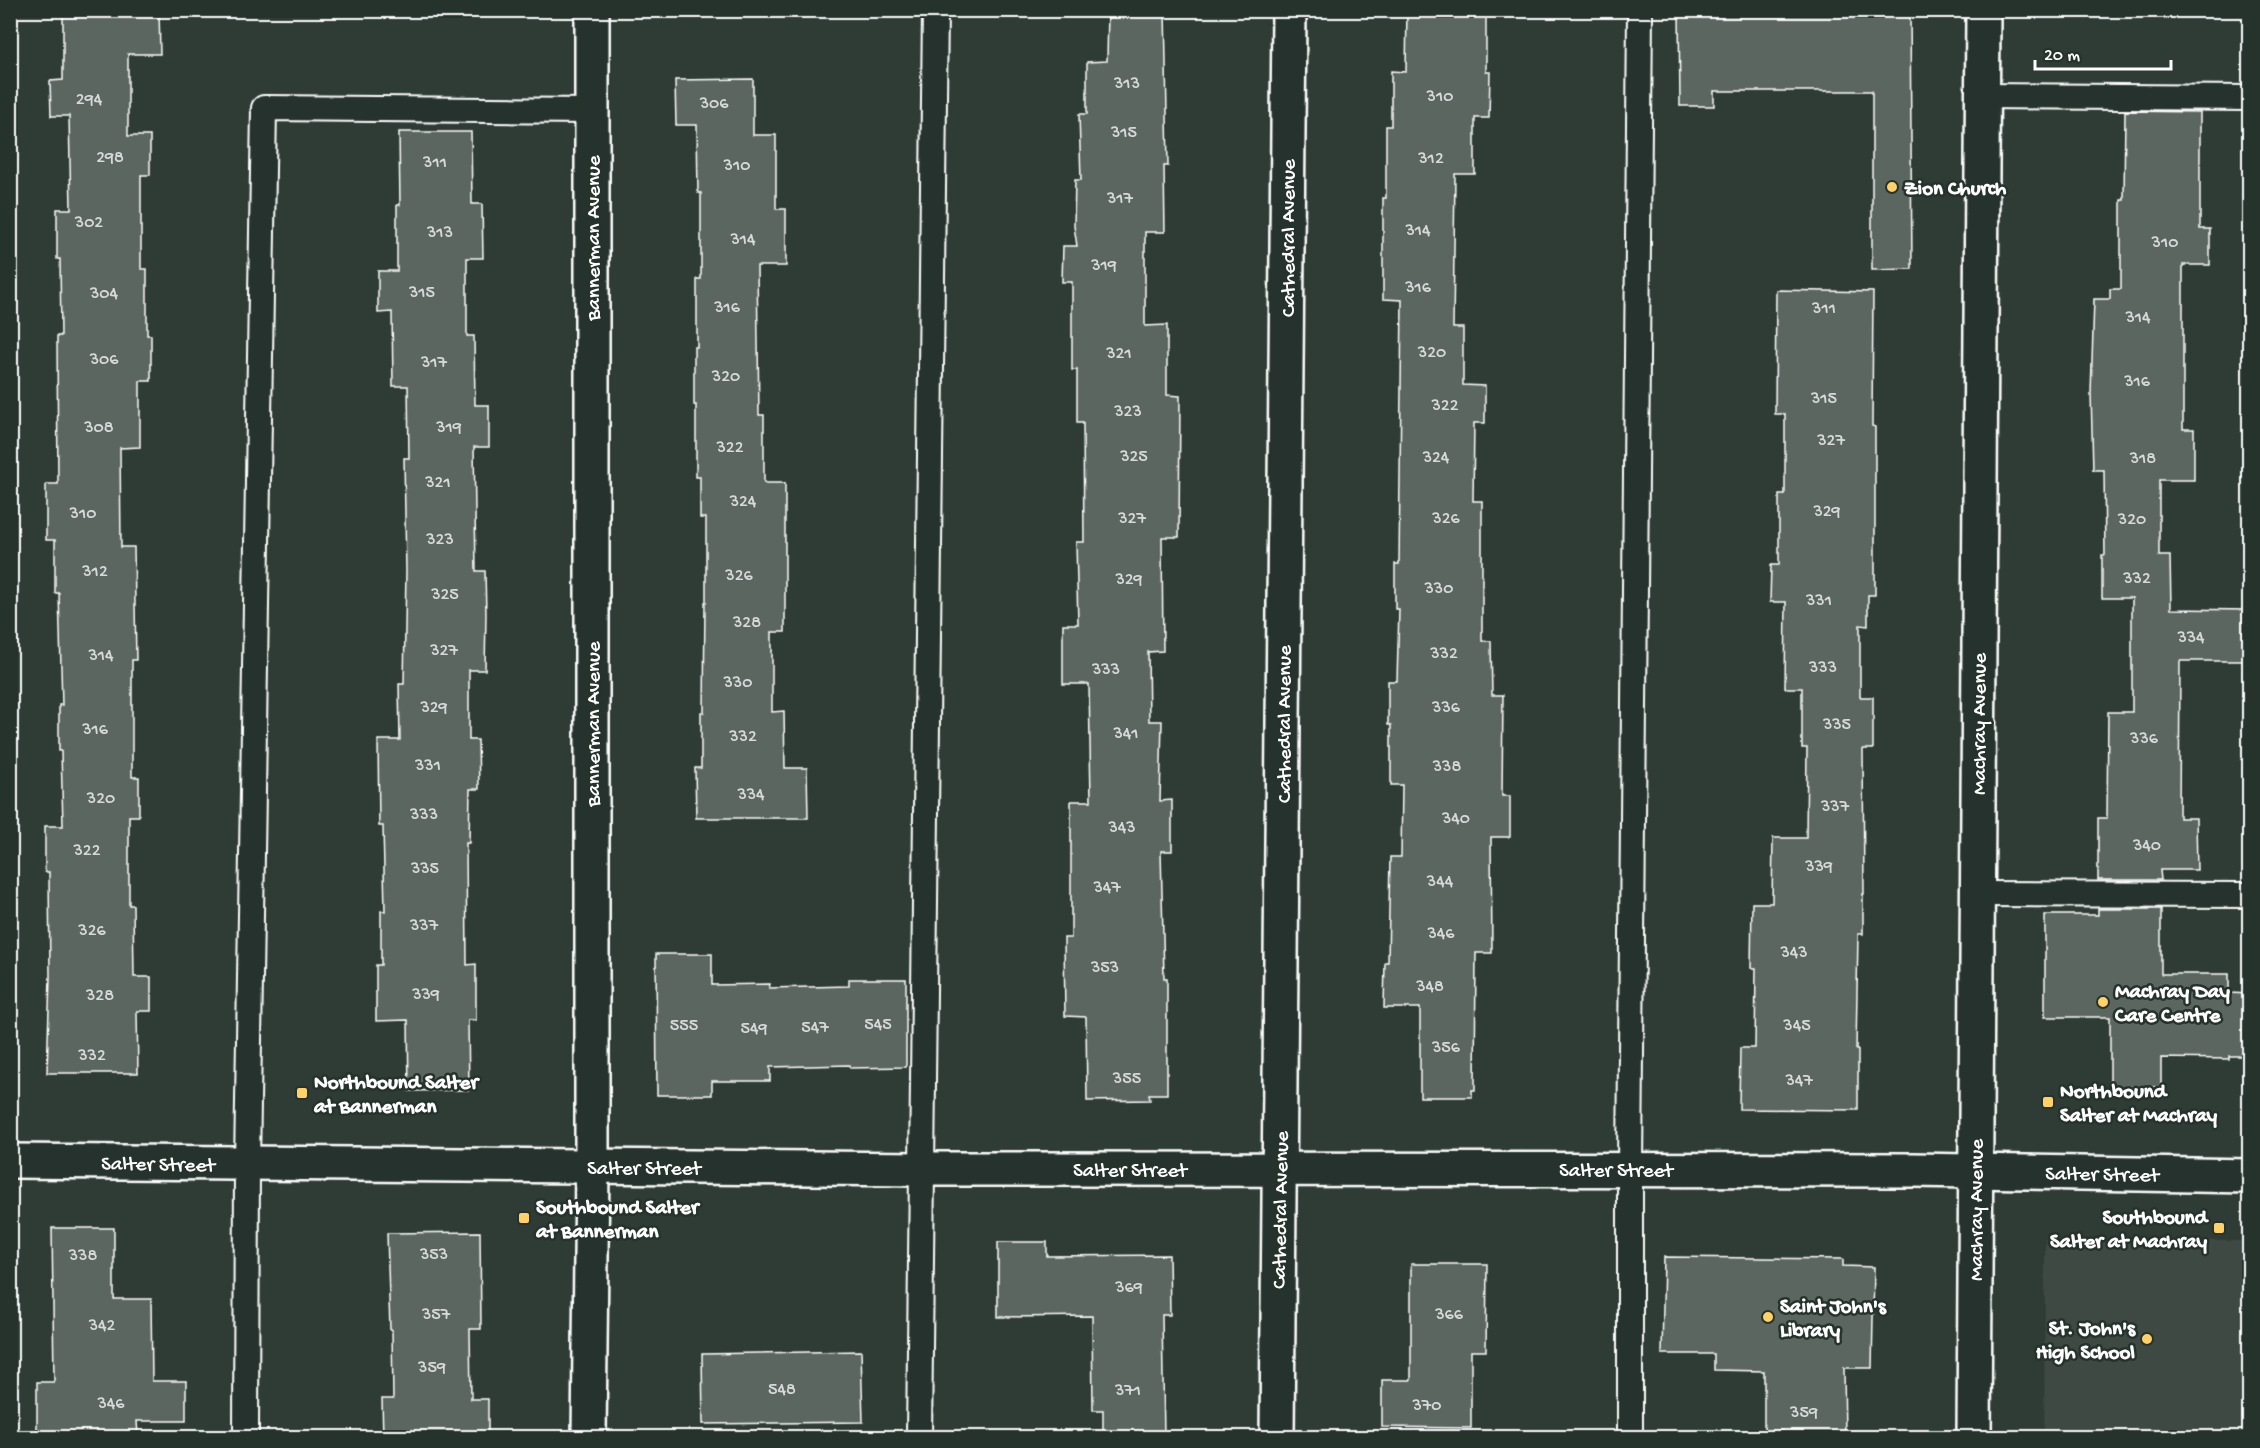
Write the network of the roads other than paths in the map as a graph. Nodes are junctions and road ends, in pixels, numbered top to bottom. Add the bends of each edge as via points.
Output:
1 (592, 10) edge
2 (935, 10) edge
3 (1289, 10) edge
4 (1640, 10) edge
5 (1983, 10) edge
6 (1982, 96) junction
7 (2250, 98) edge
8 (592, 111) junction
9 (1977, 894) junction
10 (2250, 896) edge
11 (10, 1161) edge
12 (247, 1164) junction
13 (592, 1167) junction
14 (922, 1169) junction
15 (1280, 1169) junction
16 (1630, 1169) junction
17 (1975, 1171) junction
18 (2250, 1176) edge
19 (246, 1437) edge
20 (589, 1437) edge
21 (920, 1437) edge
22 (1277, 1437) edge
23 (1630, 1437) edge
24 (1974, 1437) edge

1 - 8 street, Bannerman Avenue
2 - 14 lane
3 - 15 street, Cathedral Avenue
4 - 16 lane
5 - 6 street, Machray Avenue
6 - 7 lane
6 - 9 street, Machray Avenue
8 - 12 lane via 264,108
8 - 13 street, Bannerman Avenue
9 - 10 lane
9 - 17 street, Machray Avenue
11 - 12 street, Salter Street
12 - 13 street, Salter Street
12 - 19 lane
13 - 14 street, Salter Street
13 - 20 street, Bannerman Avenue
14 - 15 street, Salter Street
14 - 21 lane
15 - 16 street, Salter Street
15 - 22 street, Cathedral Avenue
16 - 17 street, Salter Street
16 - 23 lane
17 - 18 street, Salter Street
17 - 24 street, Machray Avenue

